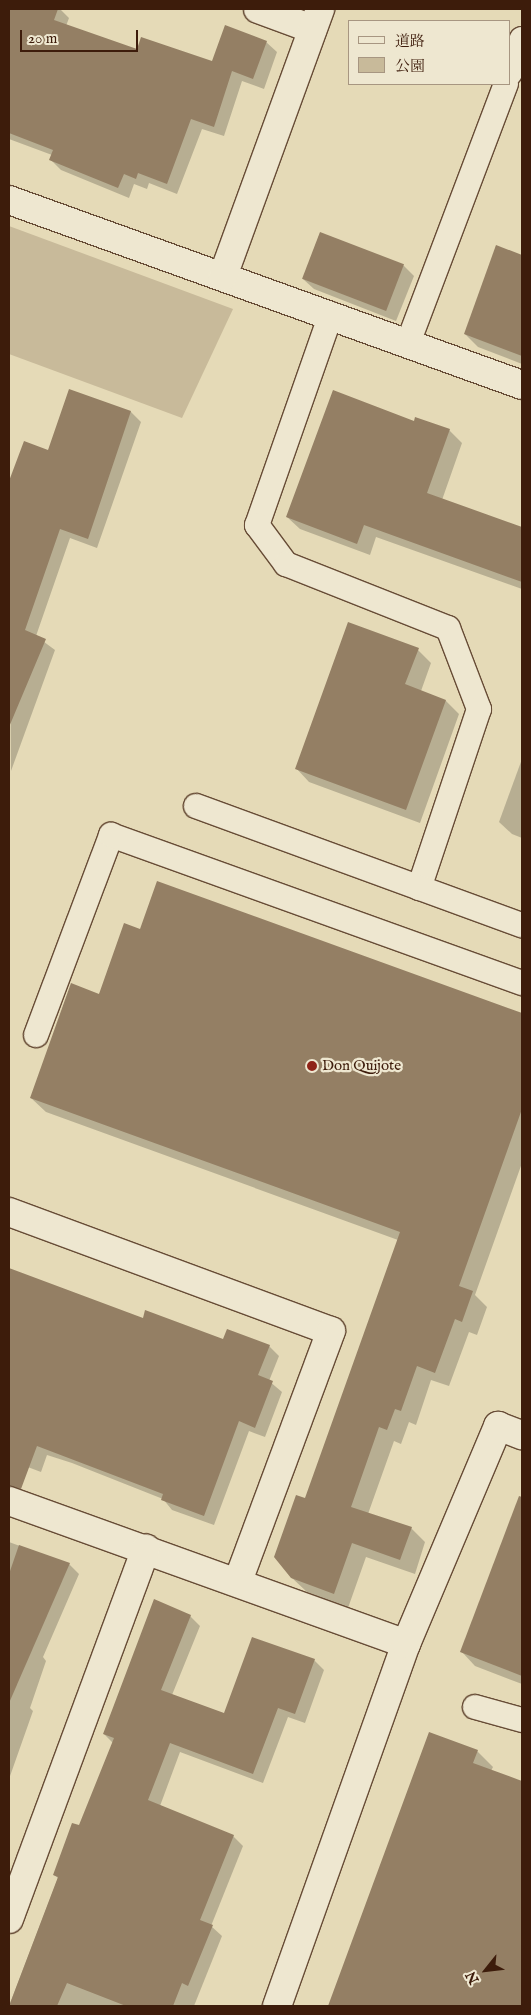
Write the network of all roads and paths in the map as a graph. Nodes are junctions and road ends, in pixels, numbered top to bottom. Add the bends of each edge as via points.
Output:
1 (258, 9) edge
2 (316, 19) edge
3 (522, 39) edge
4 (511, 70) edge
5 (506, 85) edge
6 (9, 200) edge
7 (224, 276) junction
8 (330, 314) junction
9 (408, 343) junction
10 (522, 384) edge
11 (196, 806) dead end
12 (420, 888) junction
13 (522, 926) edge
14 (522, 983) edge
15 (36, 1035) dead end
16 (9, 1212) edge
17 (522, 1435) edge
18 (9, 1501) edge
19 (146, 1549) junction
20 (238, 1581) junction
21 (406, 1644) junction
22 (475, 1706) dead end
23 (522, 1720) edge
24 (9, 1919) edge
25 (277, 2006) edge

1 - 2 street
2 - 7 street
3 - 4 lane
5 - 9 lane
6 - 7 street
7 - 8 street
8 - 9 street
8 - 12 lane via 257,525 286,564 448,628 479,709
9 - 10 street
11 - 12 lane
12 - 13 lane
14 - 15 lane via 111,835
16 - 20 street via 331,1331
17 - 21 street via 498,1426
18 - 19 street
19 - 20 street
19 - 24 street
20 - 21 street
21 - 25 street
22 - 23 lane

